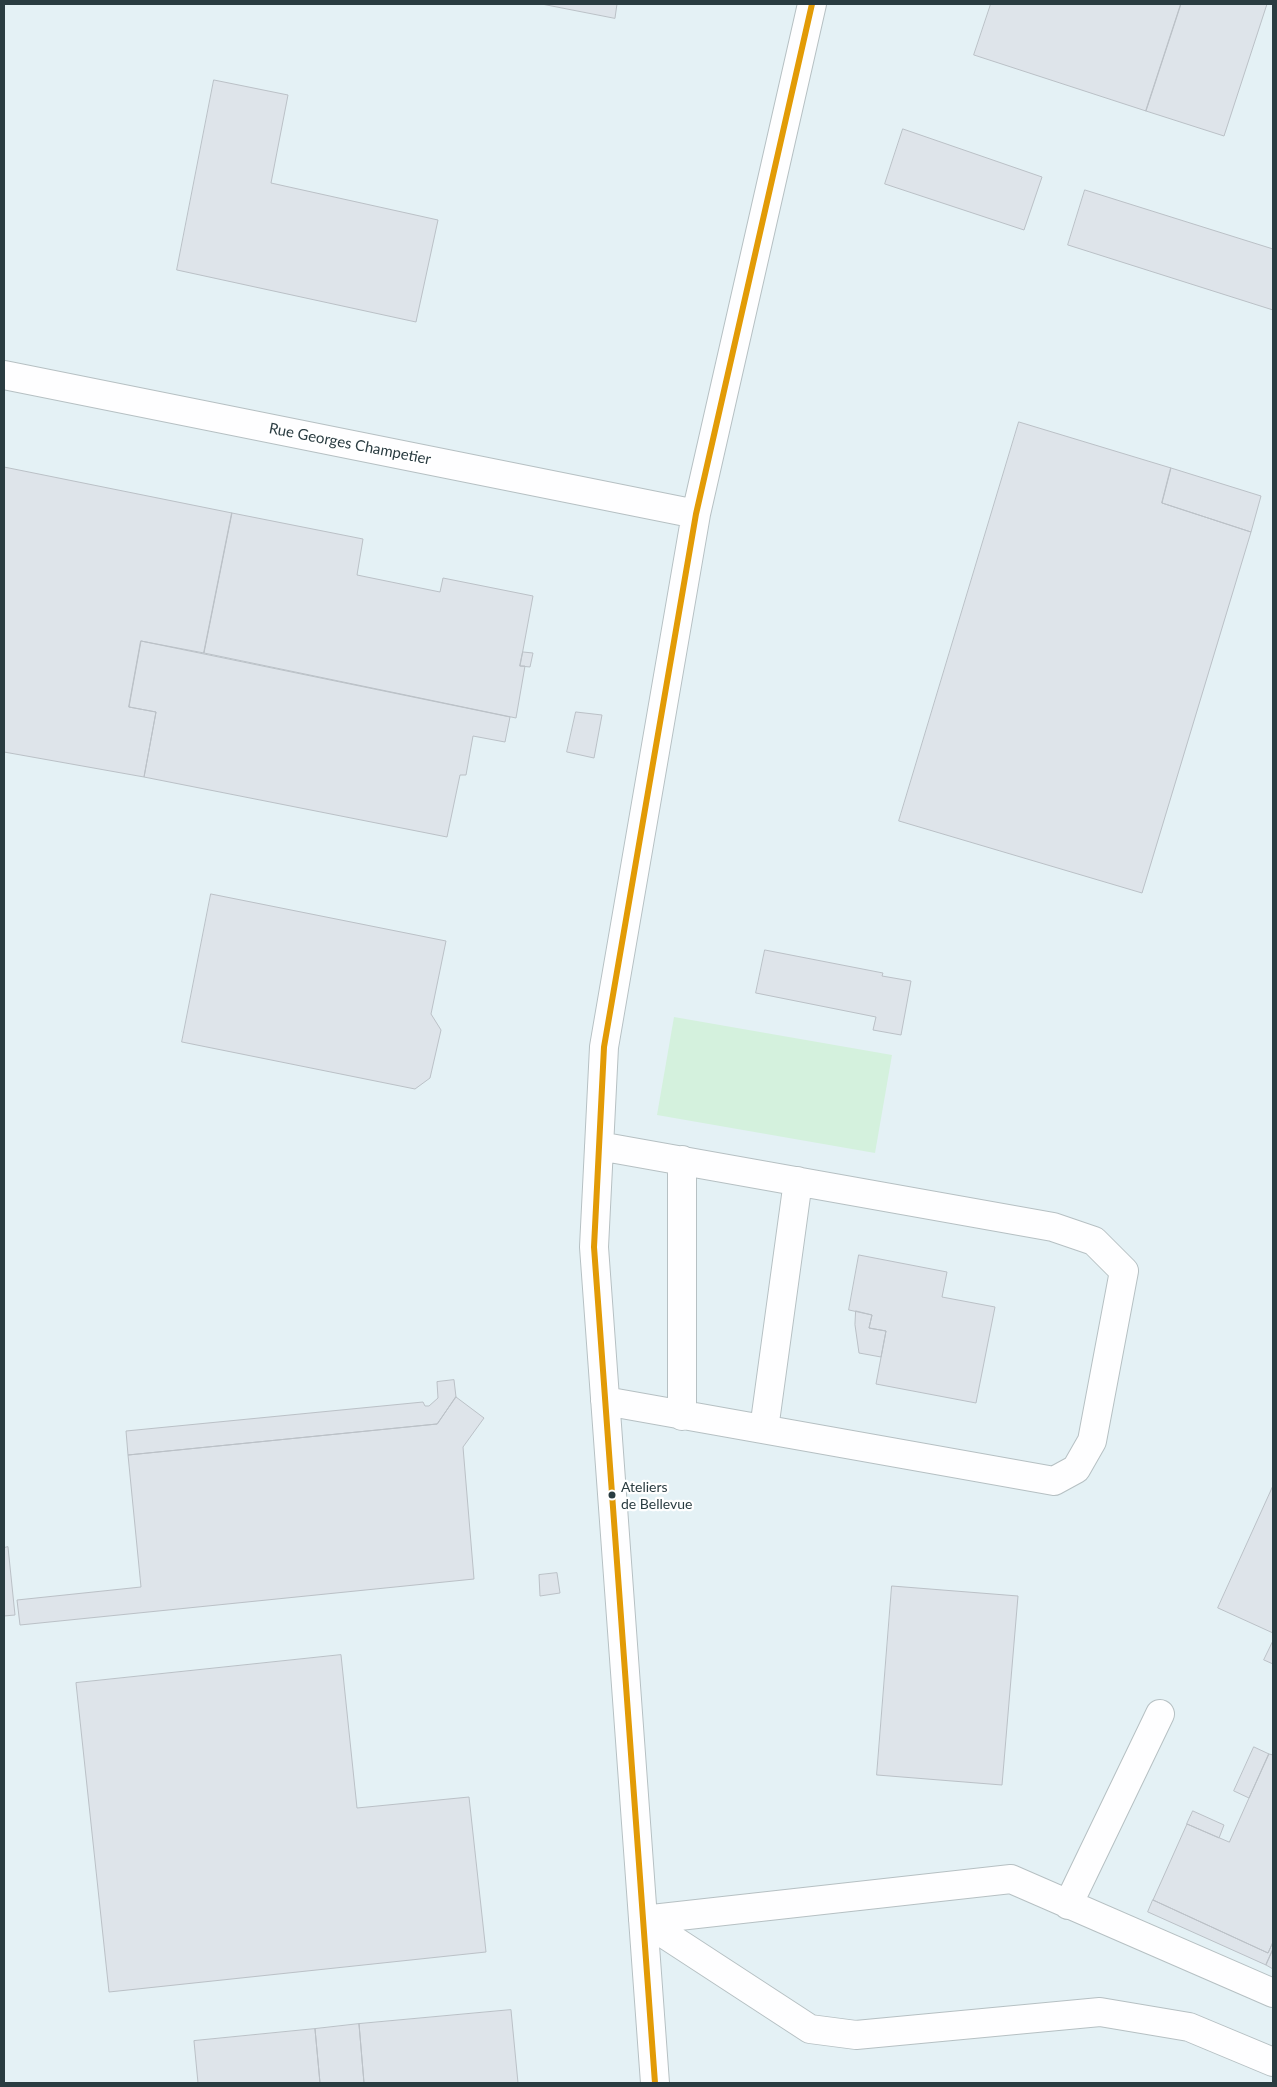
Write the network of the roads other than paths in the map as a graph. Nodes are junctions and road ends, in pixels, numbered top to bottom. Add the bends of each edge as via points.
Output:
1 (812, 4) edge
2 (4, 375) edge
3 (696, 514) junction
4 (599, 1146) junction
5 (682, 1160) junction
6 (798, 1181) junction
7 (605, 1401) junction
8 (682, 1416) junction
9 (764, 1429) junction
10 (1160, 1714) dead end
11 (1068, 1904) junction
12 (643, 1920) junction
13 (1273, 1993) edge
14 (1273, 2062) edge
15 (655, 2083) edge

1 - 3 street
2 - 3 street, Rue Georges Champetier
3 - 4 street via 604,1047
4 - 5 street
4 - 7 street via 594,1247
5 - 6 street
5 - 8 street
6 - 9 street
6 - 9 street via 1053,1227 1094,1242 1124,1271 1092,1441 1076,1469 1054,1481
7 - 8 street
7 - 12 street
8 - 9 street
10 - 11 street
11 - 12 street via 1011,1880
11 - 13 street
12 - 14 street via 810,2029 856,2035 1100,2012 1189,2027
12 - 15 street

